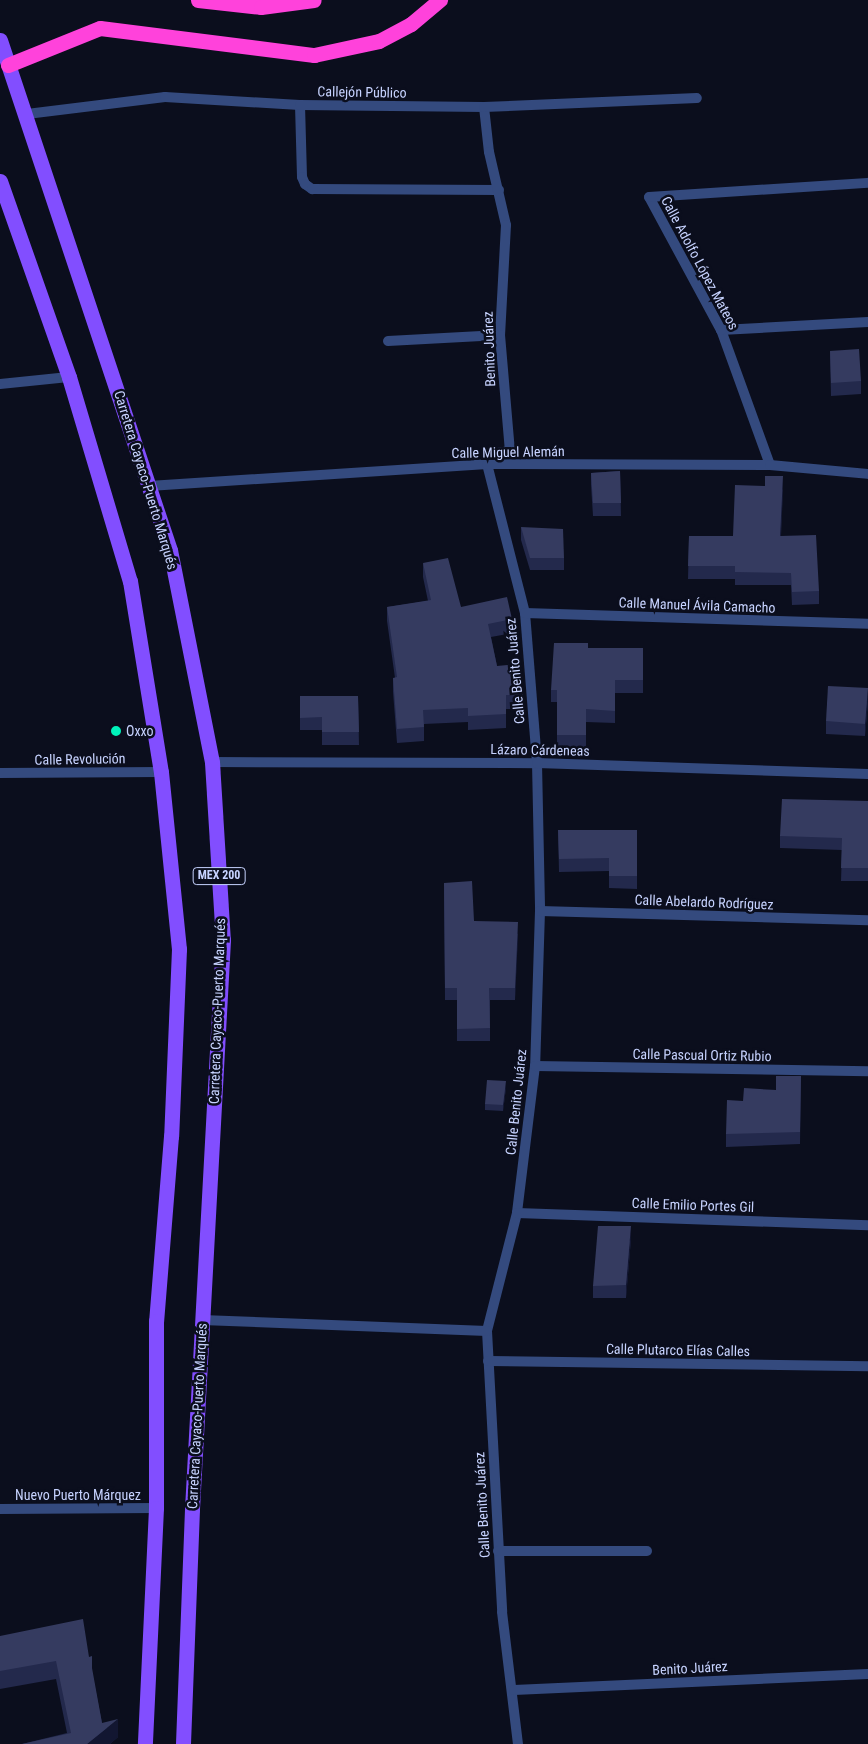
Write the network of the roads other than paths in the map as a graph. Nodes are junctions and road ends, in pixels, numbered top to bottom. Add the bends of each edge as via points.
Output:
1 (198, 0) edge
2 (314, 0) edge
3 (440, 0) edge
4 (0, 40) edge
5 (8, 65) junction
6 (697, 98) dead end
7 (300, 105) junction
8 (484, 107) junction
9 (27, 114) junction
10 (0, 181) edge
11 (868, 183) edge
12 (499, 190) junction
13 (868, 322) edge
14 (721, 330) junction
15 (500, 334) junction
16 (388, 341) dead end
17 (69, 376) junction
18 (0, 384) edge
19 (487, 464) junction
20 (770, 465) junction
21 (868, 474) edge
22 (149, 486) junction
23 (525, 613) junction
24 (868, 624) edge
25 (212, 762) junction
26 (537, 763) junction
27 (161, 772) junction
28 (0, 773) edge
29 (868, 774) edge
30 (540, 911) junction
31 (868, 920) edge
32 (535, 1066) junction
33 (868, 1071) edge
34 (517, 1213) junction
35 (868, 1225) edge
36 (202, 1320) junction
37 (487, 1331) junction
38 (488, 1361) junction
39 (868, 1366) edge
40 (156, 1508) junction
41 (0, 1509) edge
42 (498, 1551) junction
43 (647, 1551) dead end
44 (868, 1674) edge
45 (514, 1690) junction
46 (145, 1744) edge
47 (184, 1744) edge
48 (518, 1744) edge

1 - 2 highway via 261,7
3 - 5 highway via 411,24 379,41 314,55 100,28
4 - 5 main road, Carretera Cayaco-Puerto Marqués / MEX 200
5 - 9 main road, Carretera Cayaco-Puerto Marqués / MEX 200
6 - 8 street, Callejón Público
7 - 8 street, Callejón Público
7 - 9 street, Callejón Público via 165,97
7 - 12 street via 302,177 312,189
8 - 12 street, Benito Juárez via 489,152
9 - 22 main road, Carretera Cayaco-Puerto Marqués / MEX 200
10 - 17 main road, MEX 200
11 - 14 street, Calle Adolfo López Mateos via 649,197
12 - 15 street, Benito Juárez via 506,225
13 - 14 street
14 - 20 street, Calle Adolfo López Mateos
15 - 16 street
15 - 19 street, Benito Juárez via 510,451 497,453
17 - 18 street
17 - 27 main road, MEX 200 via 130,581
19 - 20 street, Calle Miguel Alemán
19 - 22 street, Calle Miguel Alemán
19 - 23 street, Calle Benito Juárez
20 - 21 street, Calle Miguel Alemán
22 - 25 main road, Carretera Cayaco-Puerto Marqués / MEX 200 via 170,550
23 - 24 street, Calle Manuel Ávila Camacho
23 - 26 street, Calle Benito Juárez
25 - 26 street, Lázaro Cárdeneas
25 - 36 main road, Carretera Cayaco-Puerto Marqués / MEX 200 via 223,940
26 - 29 street, Lázaro Cárdeneas
26 - 30 street, Calle Benito Juárez
27 - 28 street, Calle Revolución
27 - 40 main road, MEX 200 via 179,949 171,1136 156,1321
30 - 31 street, Calle Abelardo Rodríguez
30 - 32 street, Calle Benito Juárez
32 - 33 street, Calle Pascual Ortiz Rubio
32 - 34 street, Calle Benito Juárez
34 - 35 street, Calle Emilio Portes Gil
34 - 37 street, Calle Benito Juárez
36 - 37 street
36 - 47 main road, Carretera Cayaco-Puerto Marqués / MEX 200
37 - 38 street, Calle Benito Juárez
38 - 39 street, Calle Plutarco Elías Calles
38 - 42 street, Calle Benito Juárez
40 - 41 street, Nuevo Puerto Márquez
40 - 46 main road, MEX 200
42 - 43 street
42 - 45 street, Calle Benito Juárez via 502,1612
44 - 45 street, Benito Juárez
45 - 48 street, Calle Benito Juárez

